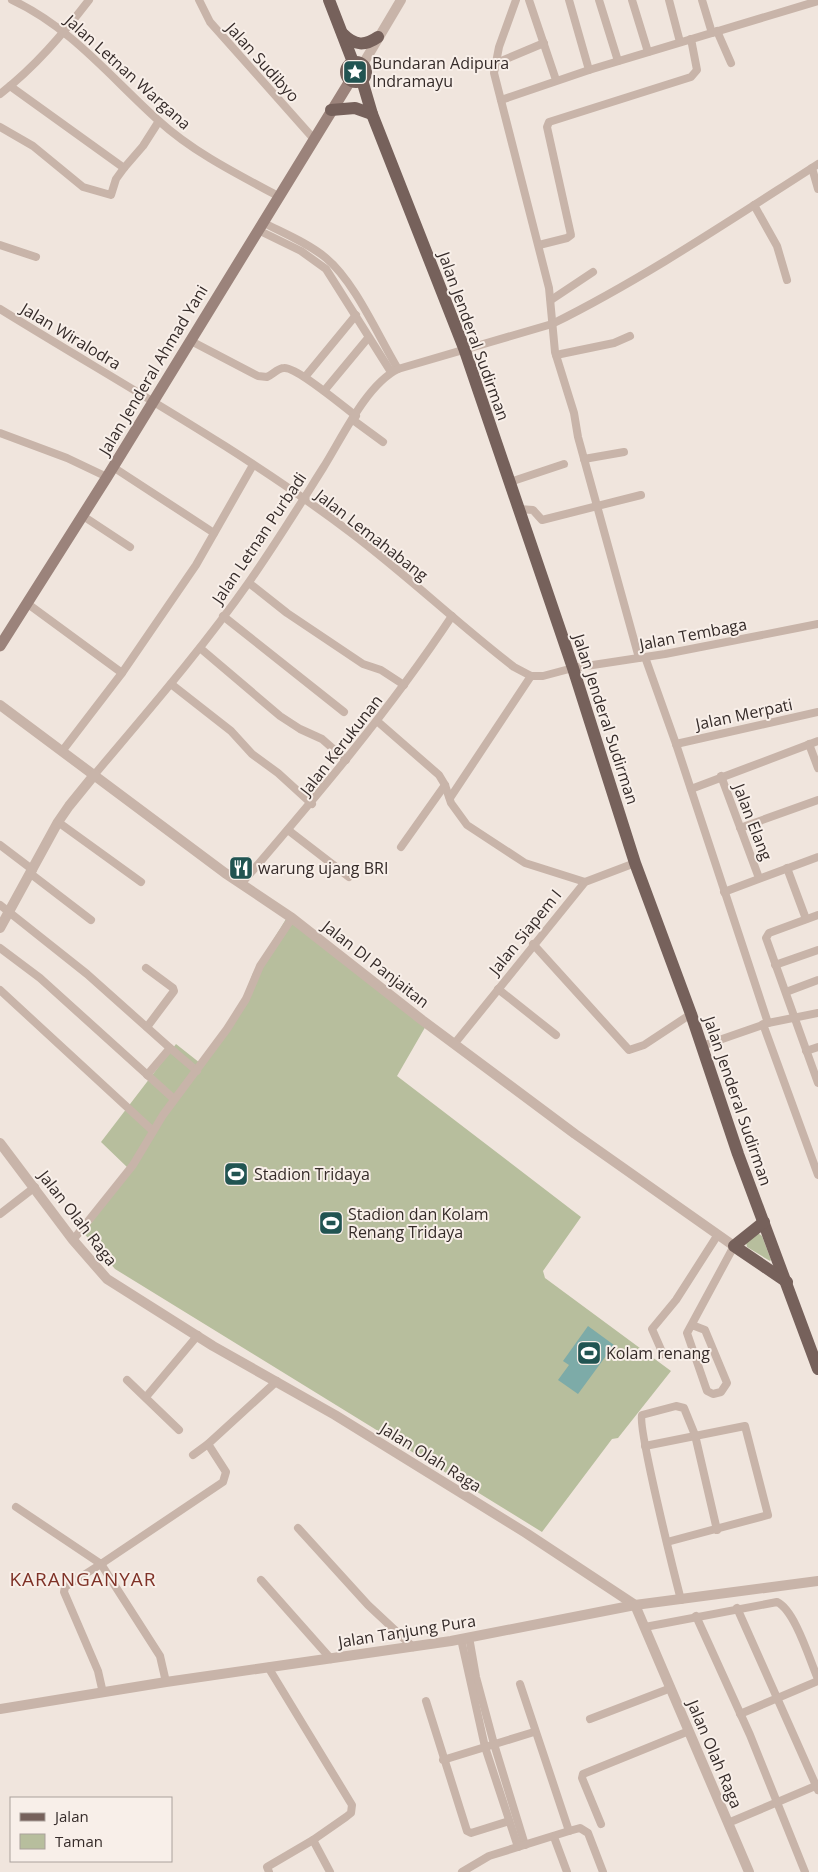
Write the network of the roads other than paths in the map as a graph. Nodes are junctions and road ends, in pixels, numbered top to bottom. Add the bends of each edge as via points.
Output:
1 (12, 0) edge
2 (89, 0) edge
3 (199, 0) edge
4 (329, 0) edge
5 (401, 0) edge
6 (516, 0) edge
7 (529, 0) edge
8 (569, 0) edge
9 (599, 0) edge
10 (632, 0) edge
11 (669, 0) edge
12 (702, 0) edge
13 (818, 1) edge
14 (65, 32) junction
15 (342, 32) junction
16 (714, 32) junction
17 (378, 37) junction
18 (691, 39) junction
19 (680, 42) junction
20 (544, 43) junction
21 (648, 52) junction
22 (618, 61) junction
23 (358, 63) junction
24 (731, 63) dead end
25 (494, 64) junction
26 (588, 70) junction
27 (356, 80) junction
28 (556, 80) junction
29 (10, 86) junction
30 (0, 94) edge
31 (501, 100) junction
32 (331, 110) junction
33 (372, 114) junction
34 (159, 121) junction
35 (0, 127) edge
36 (313, 138) junction
37 (815, 166) edge
38 (124, 168) junction
39 (818, 189) edge
40 (278, 196) junction
41 (754, 205) junction
42 (260, 226) junction
43 (0, 245) edge
44 (538, 246) junction
45 (36, 257) dead end
46 (593, 272) dead end
47 (787, 280) dead end
48 (551, 300) junction
49 (0, 309) edge
50 (356, 315) junction
51 (552, 321) junction
52 (630, 336) dead end
53 (368, 338) junction
54 (191, 341) junction
55 (464, 348) junction
56 (556, 355) junction
57 (394, 371) junction
58 (305, 377) junction
59 (324, 391) junction
60 (152, 401) junction
61 (354, 418) junction
62 (0, 433) edge
63 (383, 442) dead end
64 (624, 452) dead end
65 (584, 459) junction
66 (564, 464) dead end
67 (253, 465) junction
68 (110, 472) junction
69 (510, 482) junction
70 (640, 495) dead end
71 (304, 499) junction
72 (597, 504) junction
73 (519, 509) junction
74 (82, 516) junction
75 (214, 533) junction
76 (130, 546) dead end
77 (248, 583) junction
78 (28, 604) junction
79 (223, 616) junction
80 (452, 616) junction
81 (818, 624) edge
82 (0, 646) edge
83 (200, 648) junction
84 (642, 657) junction
85 (573, 668) junction
86 (122, 673) junction
87 (531, 676) junction
88 (171, 684) junction
89 (404, 686) junction
90 (0, 705) edge
91 (344, 712) dead end
92 (818, 712) edge
93 (377, 721) junction
94 (818, 741) edge
95 (676, 744) junction
96 (809, 744) junction
97 (63, 750) junction
98 (346, 760) junction
99 (818, 768) edge
100 (95, 774) junction
101 (721, 776) junction
102 (445, 785) junction
103 (691, 789) junction
104 (450, 798) junction
105 (818, 800) edge
106 (312, 804) junction
107 (58, 822) junction
108 (740, 828) junction
109 (288, 830) junction
110 (0, 845) edge
111 (401, 847) dead end
112 (818, 857) edge
113 (635, 863) junction
114 (787, 868) junction
115 (32, 872) junction
116 (349, 878) dead end
117 (760, 878) junction
118 (141, 882) dead end
119 (584, 882) junction
120 (242, 883) junction
121 (724, 892) junction
122 (0, 906) edge
123 (8, 913) junction
124 (818, 915) edge
125 (292, 918) junction
126 (806, 919) junction
127 (91, 920) dead end
128 (0, 928) edge
129 (533, 944) junction
130 (0, 948) edge
131 (818, 950) edge
132 (775, 965) junction
133 (146, 968) dead end
134 (818, 980) edge
135 (498, 989) junction
136 (0, 990) edge
137 (786, 992) junction
138 (818, 1012) edge
139 (691, 1014) junction
140 (793, 1016) junction
141 (766, 1024) junction
142 (148, 1027) junction
143 (556, 1035) dead end
144 (455, 1043) junction
145 (702, 1046) junction
146 (818, 1047) edge
147 (170, 1048) junction
148 (806, 1051) junction
149 (197, 1071) junction
150 (147, 1075) junction
151 (818, 1081) edge
152 (174, 1100) junction
153 (154, 1131) junction
154 (0, 1143) edge
155 (818, 1175) edge
156 (35, 1187) junction
157 (0, 1214) edge
158 (764, 1222) junction
159 (717, 1236) junction
160 (73, 1240) junction
161 (734, 1246) junction
162 (787, 1282) junction
163 (692, 1325) junction
164 (198, 1335) junction
165 (662, 1354) dead end
166 (818, 1369) edge
167 (127, 1380) dead end
168 (277, 1381) junction
169 (146, 1397) junction
170 (179, 1430) dead end
171 (695, 1435) junction
172 (208, 1444) junction
173 (646, 1446) junction
174 (193, 1455) dead end
175 (16, 1507) dead end
176 (298, 1528) dead end
177 (717, 1530) junction
178 (668, 1542) junction
179 (101, 1564) junction
180 (260, 1580) dead end
181 (818, 1581) edge
182 (681, 1600) junction
183 (636, 1605) junction
184 (738, 1608) junction
185 (696, 1616) junction
186 (645, 1627) junction
187 (465, 1638) junction
188 (412, 1647) junction
189 (331, 1659) junction
190 (268, 1667) junction
191 (818, 1680) edge
192 (166, 1682) junction
193 (520, 1684) dead end
194 (671, 1688) junction
195 (102, 1693) junction
196 (778, 1698) junction
197 (426, 1701) dead end
198 (0, 1709) edge
199 (740, 1714) junction
200 (590, 1719) dead end
201 (689, 1731) junction
202 (534, 1732) junction
203 (494, 1744) junction
204 (485, 1747) junction
205 (443, 1760) junction
206 (817, 1787) edge
207 (776, 1802) junction
208 (510, 1821) junction
209 (728, 1823) junction
210 (601, 1824) dead end
211 (569, 1831) junction
212 (554, 1837) junction
213 (313, 1840) junction
214 (521, 1846) junction
215 (269, 1872) edge
216 (330, 1872) edge
217 (462, 1872) edge
218 (567, 1872) edge
219 (603, 1872) edge
220 (749, 1872) edge
221 (805, 1872) edge

1 - 14 street, Jalan Letnan Wargana
2 - 14 street
3 - 36 street, Jalan Sudibyo via 217,31
4 - 15 main road
5 - 17 street
6 - 25 street
7 - 20 street
8 - 26 street
9 - 22 street
10 - 21 street
11 - 19 street
12 - 16 street
13 - 16 street
14 - 29 street via 30,70
14 - 34 street, Jalan Letnan Wargana
15 - 17 main road via 355,43 369,43
15 - 23 main road
16 - 18 street
16 - 24 street
17 - 23 street
18 - 19 street
18 - 44 street via 697,70 691,77 549,122 547,127 571,235
19 - 21 street
20 - 25 street
20 - 28 street
21 - 22 street
22 - 26 street
23 - 27 main road via 366,73
23 - 27 main road via 345,71
25 - 31 street
26 - 28 street
27 - 32 main road, Jalan Jenderal Ahmad Yani
27 - 33 main road, Jalan Jenderal Sudirman
28 - 31 street
29 - 30 street
29 - 38 street
31 - 44 street
32 - 33 main road via 349,108
32 - 36 main road, Jalan Jenderal Ahmad Yani
33 - 55 main road, Jalan Jenderal Sudirman
34 - 38 street
34 - 40 street, Jalan Letnan Wargana via 213,160
35 - 38 street via 33,146 88,190 111,195
36 - 40 main road, Jalan Jenderal Ahmad Yani
37 - 39 street
37 - 41 street, Jalan Letnan Purbadi
40 - 42 main road, Jalan Jenderal Ahmad Yani
41 - 47 street via 777,246
41 - 51 street, Jalan Letnan Purbadi via 612,292
42 - 50 street via 321,264
42 - 54 main road, Jalan Jenderal Ahmad Yani
42 - 57 street via 319,253 335,266 352,289
43 - 45 street
44 - 48 street
46 - 48 street
48 - 51 street
49 - 60 street, Jalan Wiralodra
50 - 53 street
50 - 58 street
51 - 55 street, Jalan Letnan Purbadi
51 - 56 street
52 - 56 street via 614,343
53 - 57 street
53 - 59 street
54 - 58 street via 258,376 267,377 284,368
54 - 60 main road, Jalan Jenderal Ahmad Yani
55 - 57 street, Jalan Letnan Purbadi
55 - 69 main road, Jalan Jenderal Sudirman
56 - 65 street
57 - 61 street, Jalan Letnan Purbadi via 377,384
58 - 59 street
59 - 61 street
60 - 67 street, Jalan Lemahabang
60 - 68 main road, Jalan Jenderal Ahmad Yani
61 - 63 street
61 - 71 street, Jalan Letnan Purbadi
62 - 68 street
64 - 65 street
65 - 72 street
66 - 69 street
67 - 71 street, Jalan Lemahabang
67 - 75 street
68 - 74 main road, Jalan Jenderal Ahmad Yani
68 - 75 street
69 - 73 main road, Jalan Jenderal Sudirman
70 - 72 street
71 - 77 street, Jalan Letnan Purbadi
71 - 80 street, Jalan Lemahabang
72 - 73 street via 542,520 533,510
72 - 84 street
73 - 85 main road, Jalan Jenderal Sudirman
74 - 76 street
74 - 78 main road, Jalan Jenderal Ahmad Yani
75 - 86 street via 196,565
77 - 79 street, Jalan Letnan Purbadi
77 - 89 street via 364,664 381,670
78 - 82 main road, Jalan Jenderal Ahmad Yani
78 - 86 street
79 - 83 street, Jalan Letnan Purbadi
79 - 91 street
80 - 87 street, Jalan Lemahabang via 514,667
80 - 89 street, Jalan Kerukunan
81 - 84 street, Jalan Tembaga
83 - 88 street, Jalan Letnan Purbadi
83 - 98 street via 280,716 322,739
84 - 85 street, Jalan Tembaga
84 - 95 street
85 - 87 street
85 - 113 main road, Jalan Jenderal Sudirman
86 - 97 street
87 - 104 street
88 - 100 street, Jalan Letnan Purbadi
88 - 106 street via 231,731 252,754
89 - 93 street, Jalan Kerukunan
90 - 97 street, Jalan DI Panjaitan
92 - 95 street, Jalan Merpati
93 - 98 street, Jalan Kerukunan
93 - 102 street
94 - 96 street
95 - 103 street
96 - 99 street
96 - 101 street
97 - 100 street, Jalan DI Panjaitan
98 - 106 street, Jalan Kerukunan
100 - 107 street
100 - 120 street, Jalan DI Panjaitan
101 - 103 street
101 - 108 street, Jalan Elang
102 - 104 street
102 - 111 street
103 - 121 street
104 - 119 street via 463,822 491,842 526,863
105 - 108 street
106 - 109 street, Jalan Kerukunan
107 - 115 street
107 - 118 street
108 - 117 street, Jalan Elang
109 - 116 street
109 - 120 street, Jalan Kerukunan
110 - 115 street
112 - 114 street
113 - 119 street
113 - 139 main road, Jalan Jenderal Sudirman
114 - 117 street
114 - 126 street
115 - 123 street
115 - 127 street
117 - 121 street
119 - 129 street, Jalan Siapem I
120 - 125 street, Jalan DI Panjaitan
121 - 141 street
122 - 123 street
123 - 128 street
123 - 142 street via 87,974
124 - 126 street
125 - 144 street, Jalan DI Panjaitan
125 - 149 street via 260,966 239,1011
126 - 132 street via 767,934
129 - 135 street, Jalan Siapem I
129 - 139 street via 629,1050 644,1045
130 - 150 street via 40,978
131 - 132 street
132 - 137 street
133 - 142 street via 174,989
134 - 137 street
135 - 143 street
135 - 144 street, Jalan Siapem I
136 - 153 street
137 - 140 street
138 - 140 street
139 - 145 main road, Jalan Jenderal Sudirman
140 - 141 street
140 - 148 street
141 - 145 street
141 - 155 street
142 - 147 street
144 - 159 street, Jalan DI Panjaitan
145 - 158 main road, Jalan Jenderal Sudirman
146 - 148 street
147 - 149 street
147 - 150 street
148 - 151 street
149 - 152 street
150 - 152 street
152 - 153 street
153 - 160 street via 132,1165
154 - 156 street, Jalan Olah Raga
156 - 157 street
156 - 160 street, Jalan Olah Raga
158 - 161 main road
158 - 162 main road, Jalan Jenderal Sudirman
159 - 161 street, Jalan DI Panjaitan
159 - 165 street via 676,1300 652,1329
160 - 164 street, Jalan Olah Raga via 107,1279
161 - 162 main road
161 - 163 street
162 - 166 main road, Jalan Jenderal Sudirman
163 - 163 street via 706,1330 727,1383 721,1392 713,1394 707,1391 688,1340 687,1333
164 - 168 street, Jalan Olah Raga
164 - 169 street
167 - 169 street
168 - 172 street
168 - 183 street, Jalan Olah Raga via 526,1533
169 - 170 street
171 - 173 street
171 - 173 street via 684,1408 676,1406 640,1417
171 - 177 street
171 - 177 street via 742,1425 746,1428 768,1515
172 - 174 street
172 - 179 street via 226,1472 223,1482
173 - 178 street
175 - 179 street
176 - 188 street via 368,1605
177 - 178 street
178 - 182 street
179 - 192 street via 160,1656
179 - 195 street via 66,1587 64,1592 98,1671
180 - 189 street
181 - 182 street, Jalan Tanjung Pura
182 - 183 street, Jalan Tanjung Pura
183 - 186 street, Jalan Olah Raga
183 - 187 street, Jalan Tanjung Pura
184 - 185 street
184 - 191 street via 773,1602 781,1604 799,1633
184 - 196 street
185 - 186 street
185 - 199 street
186 - 194 street, Jalan Olah Raga
187 - 188 street, Jalan Tanjung Pura
187 - 203 street
187 - 204 street
188 - 189 street, Jalan Tanjung Pura
189 - 190 street, Jalan Tanjung Pura
190 - 192 street, Jalan Tanjung Pura
190 - 213 street via 352,1805 351,1813
191 - 196 street
192 - 195 street, Jalan Tanjung Pura
193 - 202 street
194 - 200 street
194 - 201 street, Jalan Olah Raga
195 - 198 street, Jalan Tanjung Pura
196 - 199 street
196 - 206 street
197 - 205 street
199 - 207 street
201 - 209 street, Jalan Olah Raga
201 - 210 street via 583,1774
202 - 203 street
202 - 211 street
203 - 204 street
203 - 214 street
204 - 205 street
204 - 208 street
205 - 208 street via 468,1832
206 - 207 street
207 - 209 street
207 - 221 street
208 - 214 street
209 - 220 street, Jalan Olah Raga
211 - 212 street
211 - 219 street via 580,1828 588,1833
212 - 214 street
212 - 218 street
213 - 215 street via 267,1867
213 - 216 street
214 - 217 street via 489,1856

